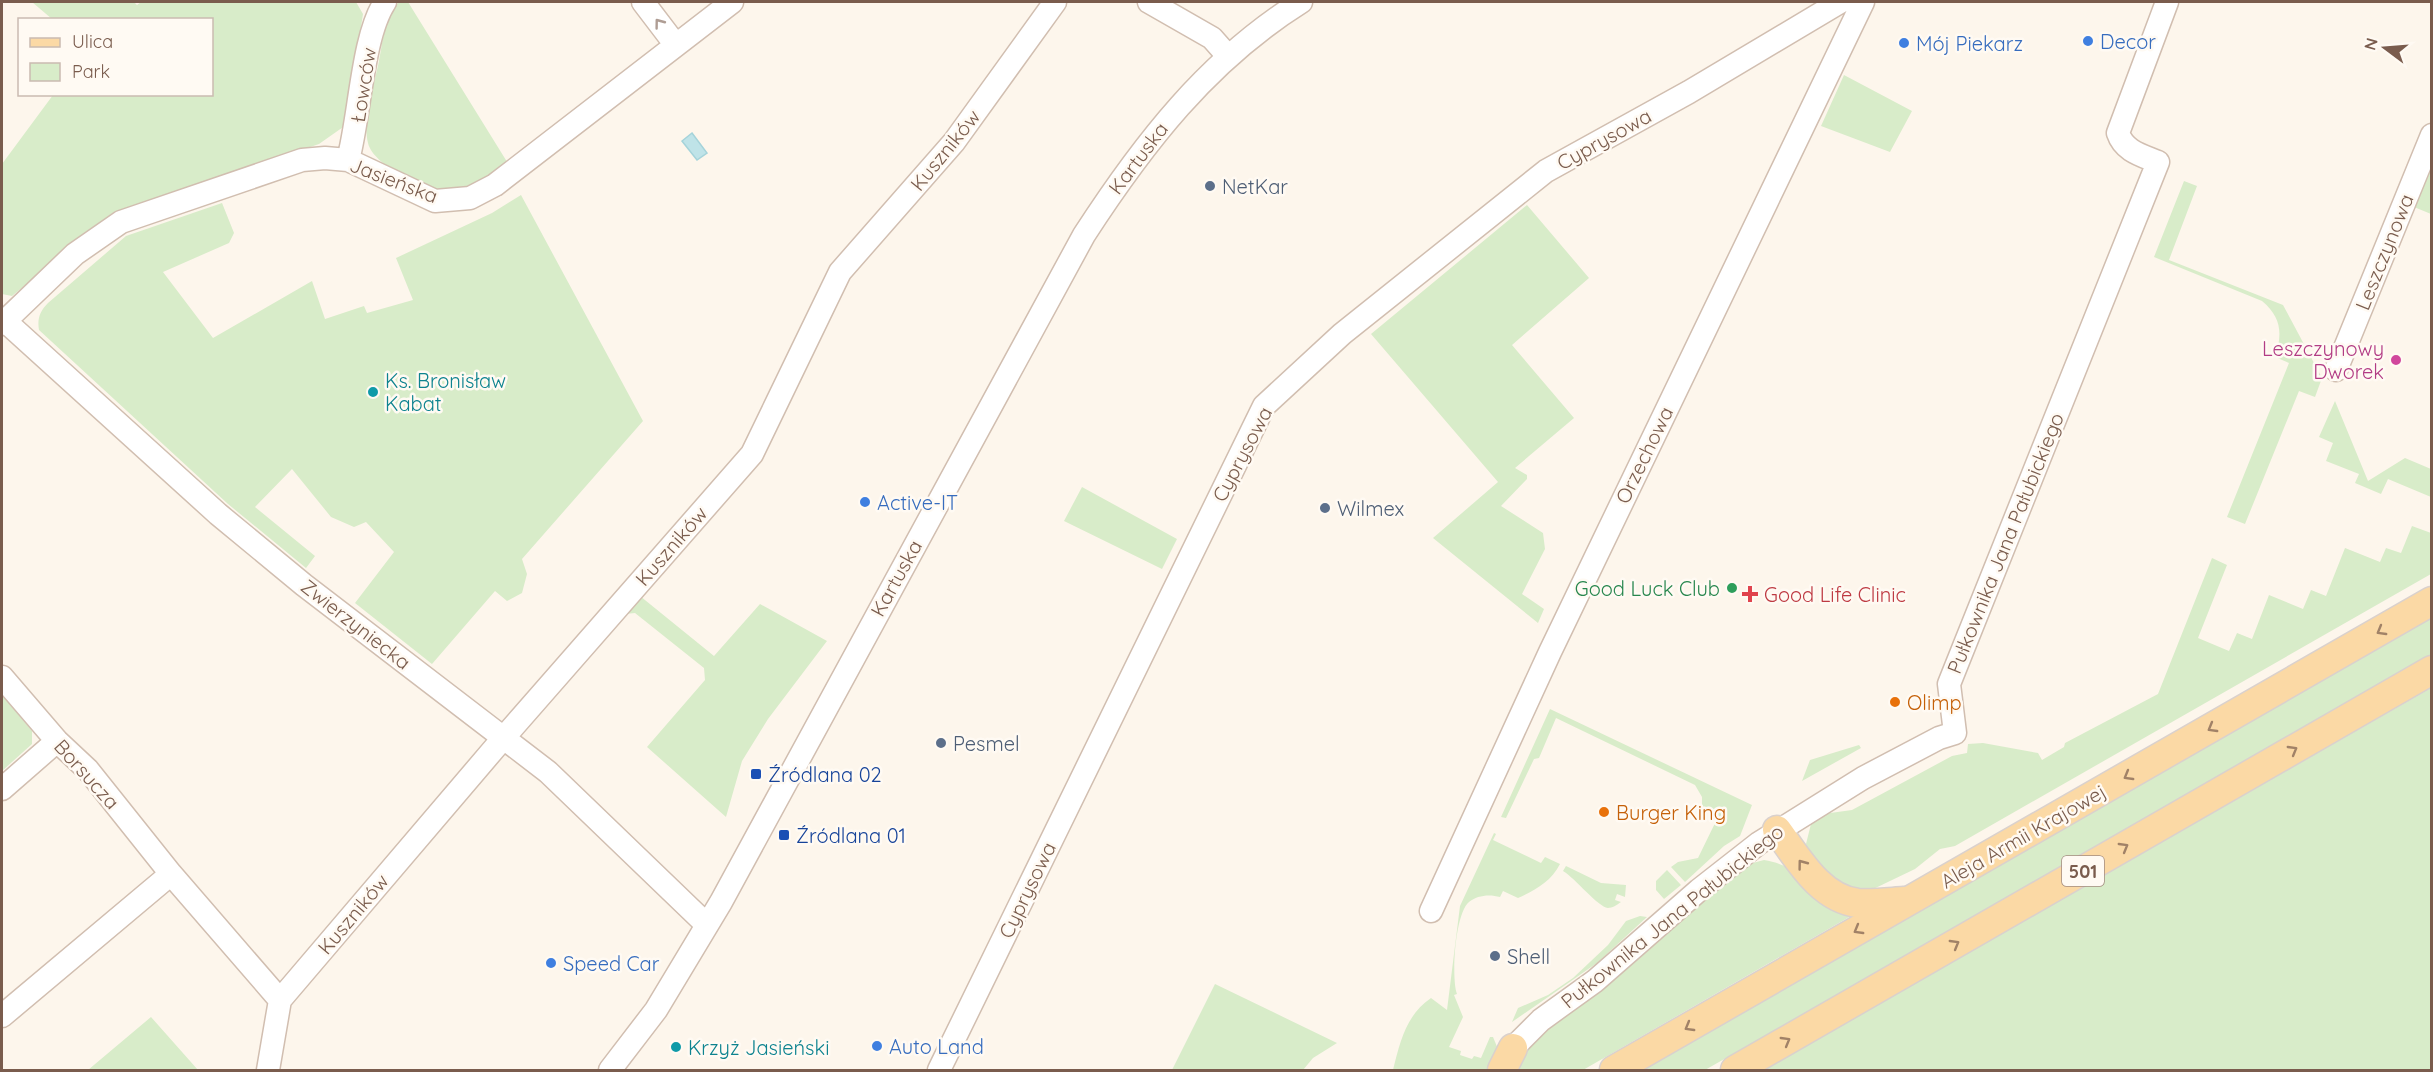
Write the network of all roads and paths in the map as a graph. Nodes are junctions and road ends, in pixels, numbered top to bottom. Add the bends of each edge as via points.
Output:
1 (643, 2) edge
2 (732, 2) edge
3 (1055, 2) edge
4 (1149, 2) edge
5 (1300, 2) edge
6 (1840, 2) edge
7 (1863, 2) edge
8 (2167, 2) edge
9 (378, 5) edge
10 (675, 44) junction
11 (1227, 56) junction
12 (2432, 135) edge
13 (348, 160) junction
14 (3, 322) edge
15 (2336, 370) dead end
16 (2432, 601) edge
17 (2432, 670) edge
18 (2, 677) edge
19 (505, 737) junction
20 (57, 741) junction
21 (2, 789) edge
22 (1777, 831) junction
23 (171, 874) junction
24 (1909, 901) junction
25 (1431, 911) dead end
26 (707, 925) junction
27 (280, 1000) junction
28 (2, 1016) edge
29 (1508, 1059) edge
30 (268, 1071) edge
31 (610, 1071) edge
32 (939, 1071) edge
33 (1614, 1071) edge
34 (1735, 1071) edge

10 -> 1 street
2 - 10 street, Jasieńska
3 - 19 street, Kuszników via 954,142 840,272 752,454
4 - 11 street via 1212,38
5 - 11 street, Kartuska via 1269,21
6 - 32 street, Cyprysowa via 1546,171 1342,334 1264,406
7 - 25 street, Orzechowa via 1550,652
8 - 22 street, Pułkownika Jana Pałubickiego via 2118,133 2128,149 2158,162 1949,684 1955,733 1855,782
9 - 13 street, Łowców
10 - 13 street, Jasieńska via 495,185 470,198 435,201
11 - 26 street, Kartuska via 1161,125 1084,235
12 - 15 street, Leszczynowa
13 - 14 street, Jasieńska via 302,160 121,222 75,254
14 - 19 street, Zwierzyniecka via 218,514 304,585
16 -> 24 main road, Aleja Armii Krajowej
34 -> 17 main road, 501
18 - 20 street, Borsucza
19 - 26 street, Zwierzyniecka via 548,772
19 - 27 street, Kuszników
20 - 21 street
20 - 23 street, Borsucza via 88,770
24 -> 22 main road via 1857,903 1840,898 1810,874
22 - 29 street, Pułkownika Jana Pałubickiego via 1699,890 1595,981 1541,1020
23 - 27 street, Borsucza
23 - 28 street
24 -> 33 main road, Aleja Armii Krajowej
26 - 31 street, Kartuska via 656,1010
27 - 30 street

